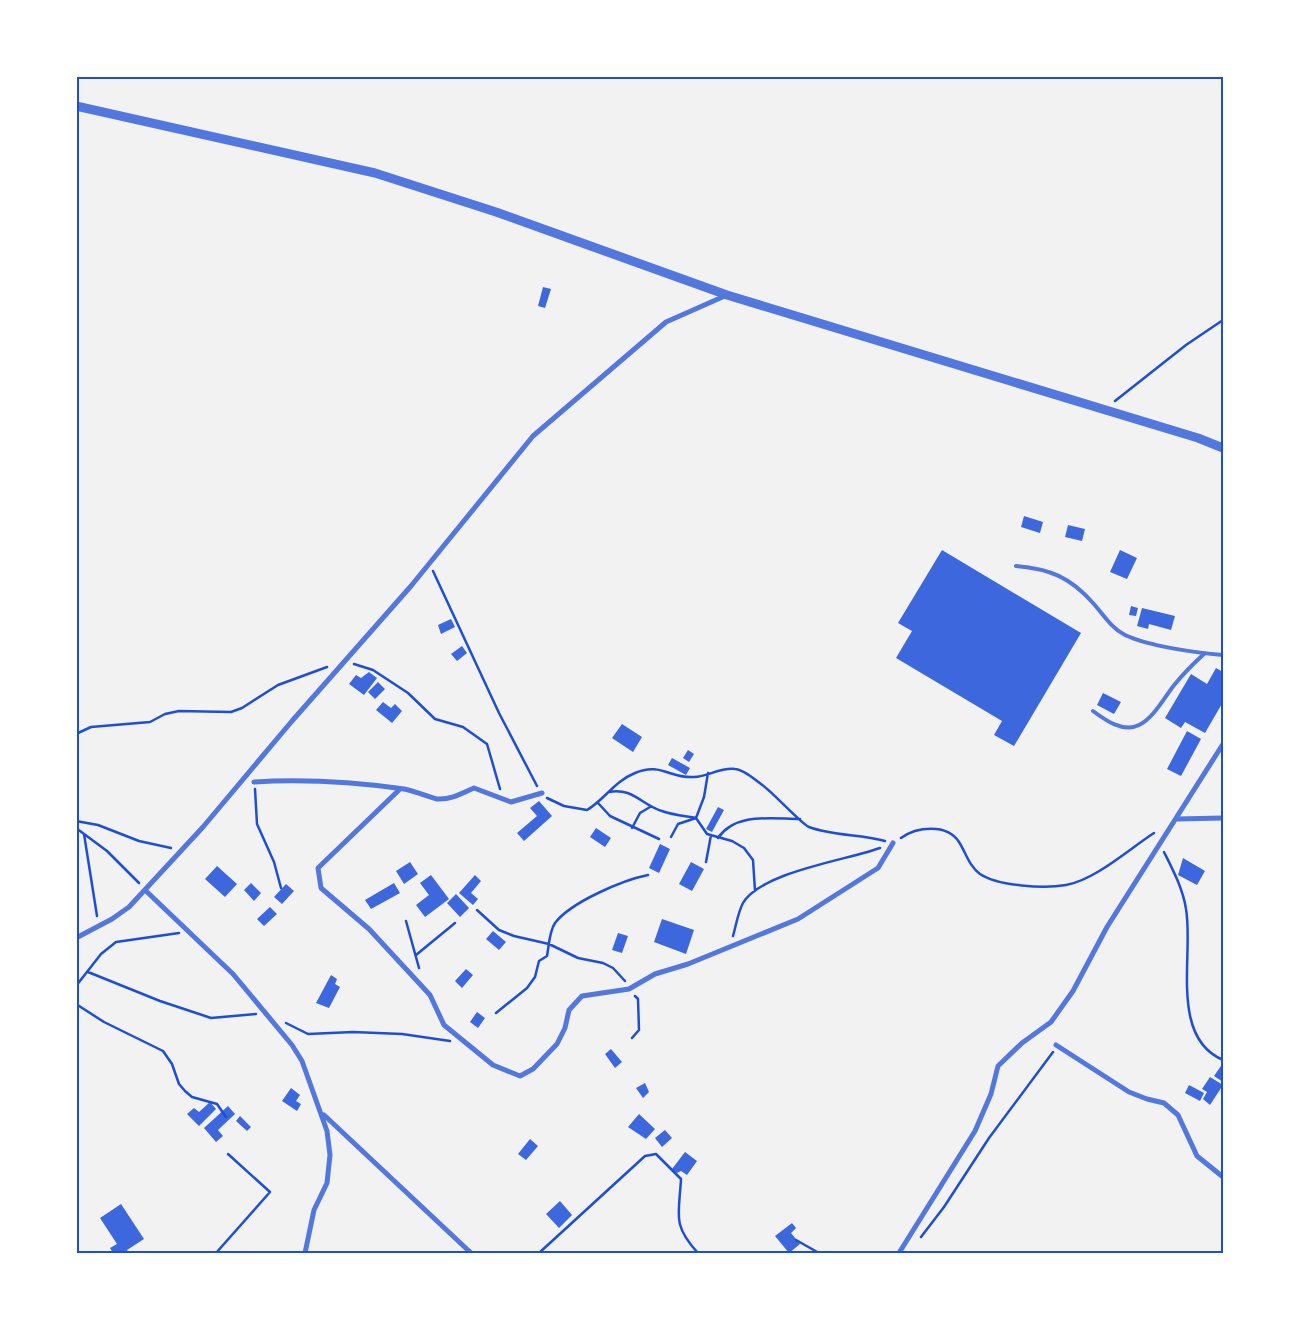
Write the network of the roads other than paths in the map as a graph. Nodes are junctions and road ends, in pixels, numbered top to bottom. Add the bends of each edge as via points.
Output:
1 (76, 106) edge
2 (727, 295) junction
3 (1223, 448) edge
4 (1016, 566) dead end
5 (1205, 653) junction
6 (1223, 655) edge
7 (1093, 711) dead end
8 (1223, 744) edge
9 (254, 782) road end
10 (400, 789) junction
11 (542, 793) road end
12 (1177, 818) junction
13 (1223, 818) edge
14 (893, 843) road end
15 (146, 890) junction
16 (76, 938) edge
17 (1056, 1045) road end
18 (322, 1114) junction
19 (1223, 1177) edge
20 (305, 1253) edge
21 (471, 1253) edge
22 (899, 1253) edge

1 - 2 street via 375,173 496,212
2 - 3 street
2 - 15 street via 666,322 533,436 430,564
4 - 5 lane via 1054,572 1070,582 1125,635
5 - 6 lane
5 - 7 lane via 1186,670 1140,726 1116,725
8 - 12 street
9 - 10 street via 296,779
10 - 11 street via 438,799 454,797 474,788 511,802
10 - 14 street via 318,868 321,888 370,929 430,996 444,1025 493,1065 520,1076 533,1069 557,1044 569,1010 582,996 629,989 655,974 688,964 798,919 878,868
12 - 13 street
12 - 22 street via 1107,927 1059,1011 998,1066 991,1094 975,1131
15 - 16 street via 112,919
15 - 18 street via 233,974 292,1045 302,1061
17 - 19 street via 1130,1092 1164,1103 1178,1115 1197,1156
18 - 20 street via 327,1131 330,1172 314,1210
18 - 21 street

